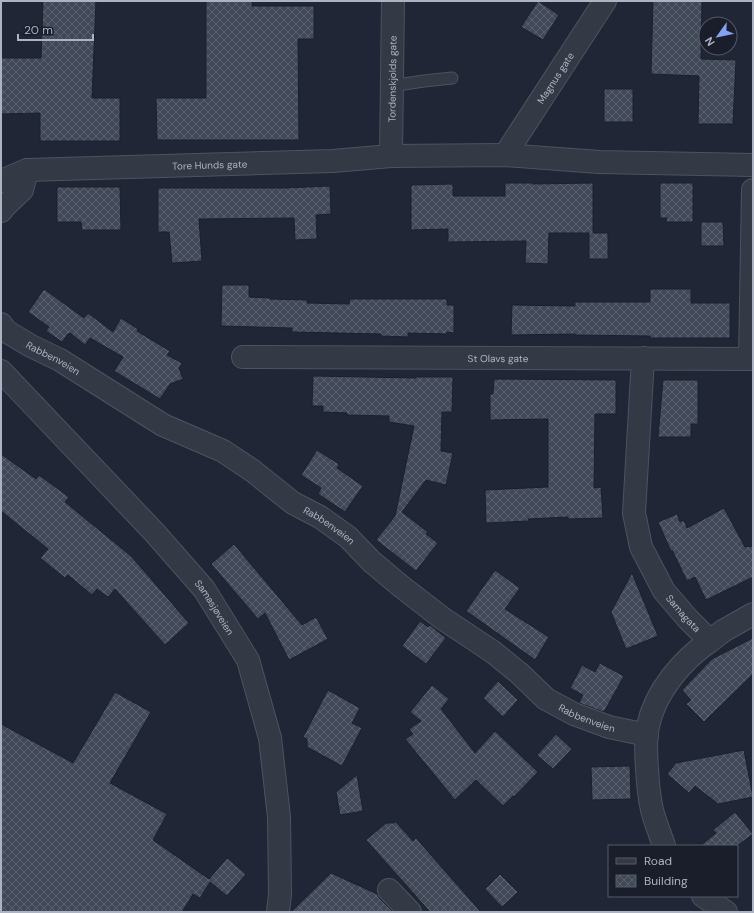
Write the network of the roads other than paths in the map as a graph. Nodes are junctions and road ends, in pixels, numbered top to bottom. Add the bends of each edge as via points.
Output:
1 (393, 1) edge
2 (605, 1) edge
3 (452, 78) dead end
4 (391, 86) junction
5 (505, 155) junction
6 (391, 156) junction
7 (753, 165) edge
8 (27, 170) junction
9 (1, 181) edge
10 (753, 190) edge
11 (1, 211) edge
12 (1, 324) edge
13 (243, 357) dead end
14 (643, 358) junction
15 (751, 359) edge
16 (1, 371) edge
17 (753, 614) edge
18 (710, 641) junction
19 (647, 735) junction
20 (664, 845) edge
21 (389, 890) dead end
22 (704, 897) edge
23 (278, 912) edge
24 (410, 912) edge
25 (726, 912) edge

1 - 4 street, Tordenskjolds gate
2 - 5 street, Magnus gate
3 - 4 lane
4 - 6 street, Tordenskjolds gate
5 - 6 street, Tore Hunds gate
5 - 7 street, Tore Hunds gate via 599,162
6 - 8 street, Tore Hunds gate via 333,161
8 - 9 street
8 - 11 street via 22,190
10 - 15 street
12 - 19 street, Rabbenveien via 6,331 60,360 163,425 223,451 254,471 293,503 320,517 348,537 372,562 402,587 493,652 546,699 574,714 609,727
13 - 14 street, St Olavs gate
14 - 15 street, St Olavs gate
14 - 18 street, Samagata via 634,513 641,547 664,591
16 - 23 street, Samasjøveien via 154,532 204,589 248,660 270,738 279,817
17 - 18 street
18 - 19 street, Samagata via 698,649 672,676 655,703
19 - 20 street, Samagata via 648,782 654,816
21 - 24 street
22 - 25 street

